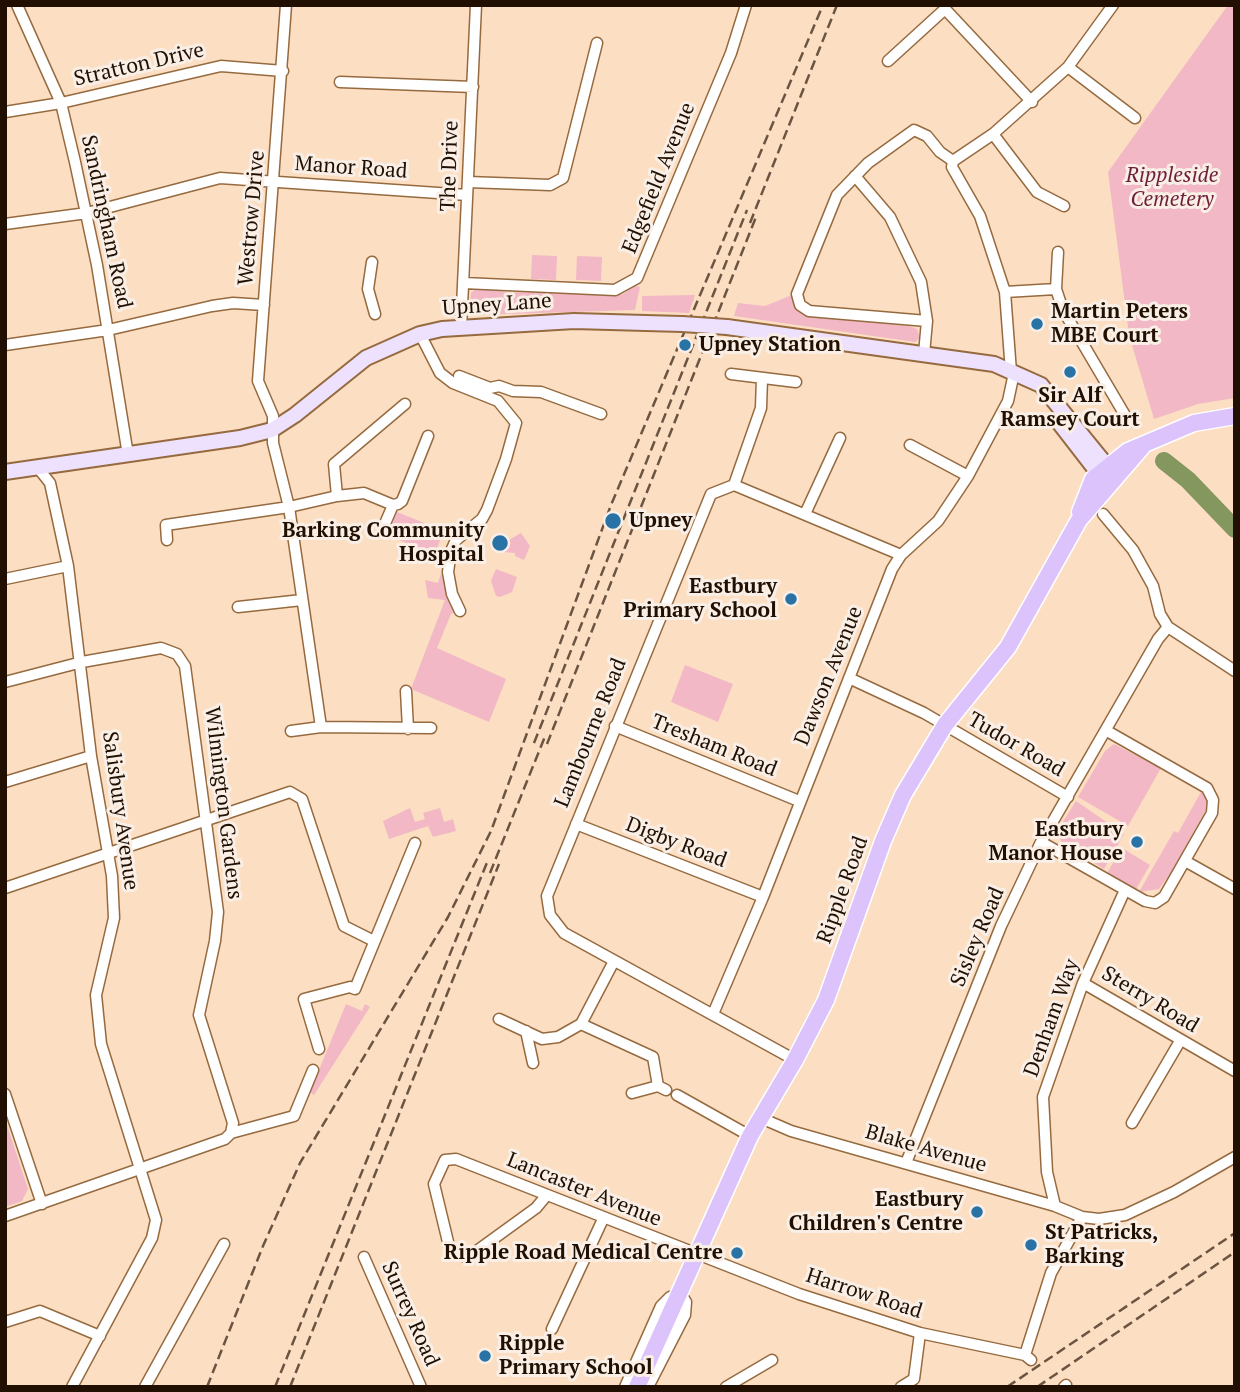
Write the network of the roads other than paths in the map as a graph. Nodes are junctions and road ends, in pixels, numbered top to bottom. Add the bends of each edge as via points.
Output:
1 (17, 5) edge
2 (286, 5) edge
3 (476, 5) edge
4 (746, 5) edge
5 (1113, 5) edge
6 (944, 7) edge
7 (597, 43) dead end
8 (888, 61) dead end
9 (1068, 67) junction
10 (283, 71) junction
11 (340, 82) dead end
12 (472, 87) junction
13 (1032, 102) junction
14 (61, 103) junction
15 (5, 112) edge
16 (1135, 118) dead end
17 (993, 134) junction
18 (953, 161) junction
19 (855, 176) junction
20 (274, 182) junction
21 (468, 182) junction
22 (467, 195) junction
23 (1065, 206) dead end
24 (87, 213) junction
25 (5, 224) edge
26 (1058, 252) dead end
27 (372, 262) dead end
28 (464, 283) junction
29 (1056, 289) junction
30 (1005, 292) junction
31 (264, 305) junction
32 (375, 314) dead end
33 (928, 321) junction
34 (461, 328) junction
35 (108, 330) junction
36 (420, 334) junction
37 (5, 345) edge
38 (924, 355) junction
39 (731, 374) dead end
40 (1015, 374) junction
41 (459, 376) dead end
42 (762, 378) junction
43 (796, 382) dead end
44 (513, 391) junction
45 (498, 401) junction
46 (405, 404) dead end
47 (601, 414) dead end
48 (1235, 416) edge
49 (1129, 422) dead end
50 (272, 430) junction
51 (428, 436) dead end
52 (840, 438) dead end
53 (910, 445) dead end
54 (128, 455) junction
55 (38, 468) junction
56 (5, 472) edge
57 (1108, 474) junction
58 (968, 477) junction
59 (734, 485) junction
60 (337, 496) junction
61 (393, 505) junction
62 (289, 507) junction
63 (805, 514) junction
64 (1103, 514) dead end
65 (384, 526) dead end
66 (167, 540) dead end
67 (901, 555) junction
68 (68, 566) junction
69 (5, 579) edge
70 (303, 600) junction
71 (238, 607) dead end
72 (460, 611) dead end
73 (1168, 628) junction
74 (82, 662) junction
75 (1235, 671) edge
76 (849, 678) junction
77 (5, 682) edge
78 (406, 691) dead end
79 (945, 725) junction
80 (615, 726) junction
81 (321, 727) junction
82 (431, 728) dead end
83 (408, 729) junction
84 (290, 731) dead end
85 (1107, 731) junction
86 (91, 756) junction
87 (5, 782) edge
88 (1068, 797) junction
89 (799, 801) junction
90 (207, 818) junction
91 (576, 824) junction
92 (1041, 842) junction
93 (415, 843) dead end
94 (108, 852) junction
95 (1185, 861) junction
96 (5, 888) edge
97 (1235, 889) edge
98 (1125, 890) junction
99 (763, 897) junction
100 (374, 941) junction
101 (614, 961) junction
102 (1083, 983) junction
103 (713, 1014) junction
104 (499, 1019) dead end
105 (581, 1024) junction
106 (526, 1031) junction
107 (1180, 1041) junction
108 (319, 1049) dead end
109 (796, 1060) junction
110 (533, 1063) dead end
111 (313, 1070) dead end
112 (1235, 1071) edge
113 (632, 1093) dead end
114 (5, 1094) edge
115 (677, 1095) dead end
116 (761, 1118) junction
117 (1132, 1123) dead end
118 (232, 1133) junction
119 (750, 1136) junction
120 (1235, 1157) edge
121 (906, 1163) junction
122 (140, 1168) junction
123 (546, 1196) junction
124 (42, 1204) junction
125 (1055, 1206) junction
126 (5, 1216) edge
127 (1082, 1217) junction
128 (603, 1219) junction
129 (224, 1244) dead end
130 (697, 1255) junction
131 (364, 1257) dead end
132 (681, 1294) junction
133 (5, 1322) edge
134 (552, 1329) dead end
135 (920, 1333) junction
136 (100, 1336) junction
137 (772, 1360) dead end
138 (72, 1387) edge
139 (145, 1387) edge
140 (421, 1387) edge
141 (625, 1387) edge
142 (637, 1387) edge
143 (648, 1387) edge
144 (726, 1387) edge
145 (901, 1387) edge

1 - 14 street, Sandringham Road
2 - 10 street, Westrow Drive
3 - 12 street, The Drive
4 - 28 street, Edgefield Avenue via 731,53 637,278 615,290
5 - 9 street
6 - 8 street
6 - 13 street
7 - 21 street via 563,178 550,185
9 - 13 street
9 - 16 street
10 - 14 street, Stratton Drive via 221,66
10 - 20 street, Westrow Drive
11 - 12 street
12 - 21 street, The Drive
13 - 17 street
14 - 15 street, Stratton Drive
14 - 24 street, Sandringham Road
17 - 18 street
17 - 23 street via 1037,192
18 - 19 street via 914,130
18 - 30 street, Dawson Avenue via 952,167 980,216
19 - 33 street via 899,233 920,282
19 - 33 street via 832,202 801,279 800,304 809,311
20 - 22 street, Manor Road
20 - 24 street, Manor Road via 220,178
20 - 31 street, Westrow Drive
21 - 22 street, The Drive
22 - 28 street, The Drive
24 - 25 street, Manor Road
24 - 35 street, Sandringham Road
26 - 29 street
27 - 32 street via 368,289
28 - 34 street, The Drive
29 - 30 street
29 - 49 street via 1063,310
30 - 40 street, Dawson Avenue
31 - 35 street via 212,306
31 - 50 street, Westrow Drive via 258,381 273,416
33 - 38 street
34 - 36 street, Upney Lane
34 - 38 street, Upney Lane, bridge via 574,321 682,324
35 - 37 street
35 - 54 street, Sandringham Road
36 - 45 street via 440,373
36 - 50 street, Upney Lane via 366,358
38 - 40 street, Upney Lane via 990,363
39 - 42 street
40 - 57 street
40 - 58 street, Dawson Avenue via 1004,409
41 - 44 street
42 - 43 street
42 - 59 street via 761,408
44 - 45 street
44 - 47 street via 541,392
45 - 72 street via 516,422 487,510 456,540 451,551 448,572
46 - 60 street via 334,464
48 - 57 main road, Ripple Road via 1194,423 1142,447
50 - 54 street, Upney Lane
50 - 62 street, Westrow Drive
51 - 61 street via 402,501
52 - 63 street
53 - 58 street
54 - 55 street, Upney Lane
55 - 56 street, Upney Lane
55 - 68 street, Salisbury Avenue via 50,483
57 - 79 main road, Ripple Road via 1008,647
58 - 67 street, Dawson Avenue via 938,521
59 - 63 street
59 - 80 street, Lambourne Road via 711,494 706,502
60 - 61 street via 364,493
60 - 62 street
61 - 65 street
62 - 66 street via 166,526
62 - 70 street, Westrow Drive
63 - 67 street
64 - 73 street via 1133,550 1153,586
67 - 76 street, Dawson Avenue
68 - 69 street
68 - 74 street, Salisbury Avenue
70 - 71 street
70 - 81 street, Westrow Drive
73 - 75 street
73 - 85 street, Sisley Road
74 - 77 street, Wilmington Gardens
74 - 86 street, Salisbury Avenue
74 - 90 street, Wilmington Gardens via 161,648 177,654 185,666
76 - 79 street, Tudor Road
76 - 89 street, Dawson Avenue
78 - 83 street
79 - 88 street, Tudor Road
79 - 109 main road, Ripple Road via 894,814 826,1000
80 - 89 street, Tresham Road
80 - 91 street, Lambourne Road
81 - 83 street
81 - 84 street
82 - 83 street
85 - 88 street, Sisley Road
85 - 95 street via 1207,788 1213,800 1212,813
86 - 87 street
86 - 94 street, Salisbury Avenue
88 - 92 street, Sisley Road
89 - 99 street, Dawson Avenue
90 - 94 street
90 - 100 street via 284,793 297,795 344,926
90 - 118 street, Wilmington Gardens via 218,912 199,1015 233,1123
91 - 99 street, Digby Road
91 - 101 street, Lambourne Road via 547,896 550,915 565,933
92 - 98 street
92 - 121 street, Sisley Road via 1001,926
93 - 100 street
94 - 96 street
94 - 122 street, Salisbury Avenue via 114,918 96,1013 101,1044
95 - 97 street
95 - 98 street via 1164,897 1155,903
98 - 102 street, Denham Way
99 - 103 street, Dawson Avenue
100 - 108 street via 355,989 304,999
101 - 103 street, Lambourne Road
101 - 105 street
102 - 107 street, Sterry Road
102 - 125 street, Denham Way via 1043,1097 1047,1172
103 - 109 street, Lambourne Road
104 - 106 street
105 - 106 street via 558,1037 542,1039
105 - 113 street via 653,1057 662,1088
106 - 110 street
107 - 112 street, Sterry Road
107 - 117 street
109 - 116 main road, Ripple Road
111 - 118 street via 294,1116
114 - 124 street
115 - 119 street
116 - 119 main road, Ripple Road
116 - 121 street, Blake Avenue via 791,1131
118 - 122 street via 195,1151
119 - 130 main road, Ripple Road
120 - 127 street, Blake Avenue via 1125,1215
121 - 125 street, Blake Avenue
122 - 124 street
122 - 136 street, Salisbury Avenue via 156,1220 152,1238
123 - 123 street, Lancaster Avenue via 451,1158 441,1165 434,1188 449,1246 467,1258
123 - 128 street, Lancaster Avenue
124 - 126 street
125 - 127 street, Blake Avenue
127 - 135 street, Harrow Road via 1051,1273 1028,1357
128 - 130 street, Lancaster Avenue
128 - 134 street
129 - 139 street
130 - 132 main road, Ripple Road
130 - 135 street, Harrow Road
131 - 140 street, Surrey Road
132 - 141 street, Ripple Road via 661,1306
132 - 142 main road, Ripple Road
132 - 143 street, Ripple Road via 686,1301 685,1315
133 - 136 street via 40,1311
135 - 145 street via 914,1379
136 - 138 street, Salisbury Avenue
137 - 144 street

